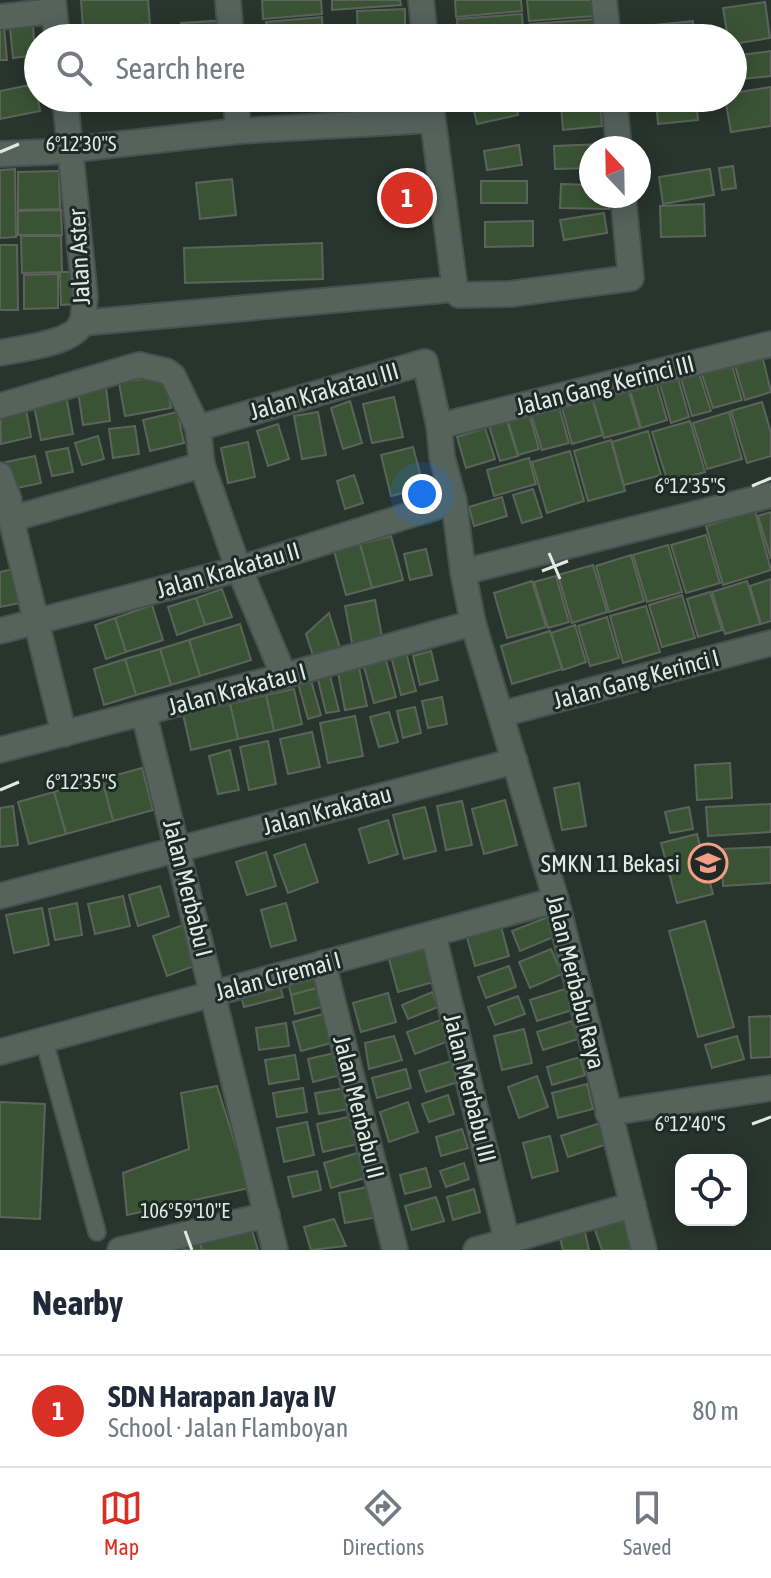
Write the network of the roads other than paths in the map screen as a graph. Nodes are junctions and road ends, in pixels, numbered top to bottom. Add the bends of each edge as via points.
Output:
1 (228, 0) edge
2 (421, 0) edge
3 (604, 0) edge
4 (54, 6) edge
5 (0, 17) edge
6 (230, 24) edge
7 (424, 24) edge
8 (607, 24) edge
9 (67, 112) edge
10 (237, 112) edge
11 (405, 112) edge
12 (431, 112) edge
13 (615, 112) edge
14 (238, 131) junction
15 (618, 136) edge
16 (71, 150) junction
17 (0, 154) edge
18 (624, 208) edge
19 (457, 292) junction
20 (81, 323) junction
21 (771, 344) edge
22 (0, 353) edge
23 (0, 406) edge
24 (439, 426) junction
25 (198, 428) junction
26 (202, 465) junction
27 (0, 475) edge
28 (771, 495) edge
29 (454, 501) junction
30 (6, 508) edge
31 (239, 569) junction
32 (463, 572) junction
33 (37, 622) junction
34 (473, 623) junction
35 (0, 631) edge
36 (771, 643) edge
37 (284, 676) junction
38 (144, 714) junction
39 (502, 714) junction
40 (64, 734) junction
41 (0, 750) edge
42 (515, 761) junction
43 (179, 849) junction
44 (0, 896) edge
45 (556, 900) junction
46 (433, 934) junction
47 (323, 963) junction
48 (214, 993) junction
49 (44, 1040) junction
50 (0, 1052) edge
51 (771, 1088) edge
52 (608, 1113) junction
53 (633, 1205) junction
54 (267, 1215) junction
55 (97, 1232) dead end
56 (507, 1241) junction
57 (120, 1250) edge
58 (275, 1250) edge
59 (395, 1250) edge
60 (476, 1250) edge
61 (644, 1250) edge

1 - 6 street
2 - 7 street
3 - 8 street
4 - 5 street
9 - 16 street, Jalan Aster
10 - 14 street
11 - 14 street
12 - 19 street
13 - 15 street
14 - 16 street
16 - 17 street
16 - 20 street, Jalan Aster via 85,297
18 - 19 street via 631,278 510,294
19 - 20 street
20 - 22 street, Jalan Aster via 72,335
21 - 24 street, Jalan Gang Kerinci III
23 - 25 street via 139,365 151,366 173,376
24 - 25 street, Jalan Krakatau III via 425,362
24 - 29 street, Jalan Krakatau III
25 - 26 street
26 - 30 street
26 - 31 street
27 - 30 street
28 - 32 street
29 - 31 street, Jalan Krakatau II
29 - 32 street, Jalan Krakatau III
30 - 33 street
31 - 33 street, Jalan Krakatau II
31 - 37 street
32 - 34 street, Jalan Krakatau III
33 - 35 street, Jalan Krakatau II
33 - 40 street
34 - 37 street, Jalan Krakatau I
34 - 39 street
36 - 39 street, Jalan Gang Kerinci I
37 - 38 street, Jalan Krakatau I
38 - 40 street, Jalan Krakatau I
38 - 43 street, Jalan Merbabu I
39 - 42 street
40 - 41 street, Jalan Krakatau I
42 - 43 street, Jalan Krakatau
42 - 45 street, Jalan Merbabu Raya
43 - 44 street, Jalan Krakatau
43 - 48 street, Jalan Merbabu I
45 - 46 street, Jalan Ciremai I
45 - 52 street, Jalan Merbabu Raya
46 - 47 street, Jalan Ciremai I
46 - 56 street, Jalan Merbabu III
47 - 48 street, Jalan Ciremai I
47 - 59 street, Jalan Merbabu II
48 - 49 street, Jalan Ciremai I
48 - 54 street, Jalan Merbabu I
49 - 50 street, Jalan Ciremai I
49 - 55 lane
51 - 52 street
52 - 53 street, Jalan Merbabu Raya
53 - 56 street
53 - 61 street, Jalan Merbabu Raya
54 - 57 street
54 - 58 street, Jalan Merbabu I
56 - 60 street

